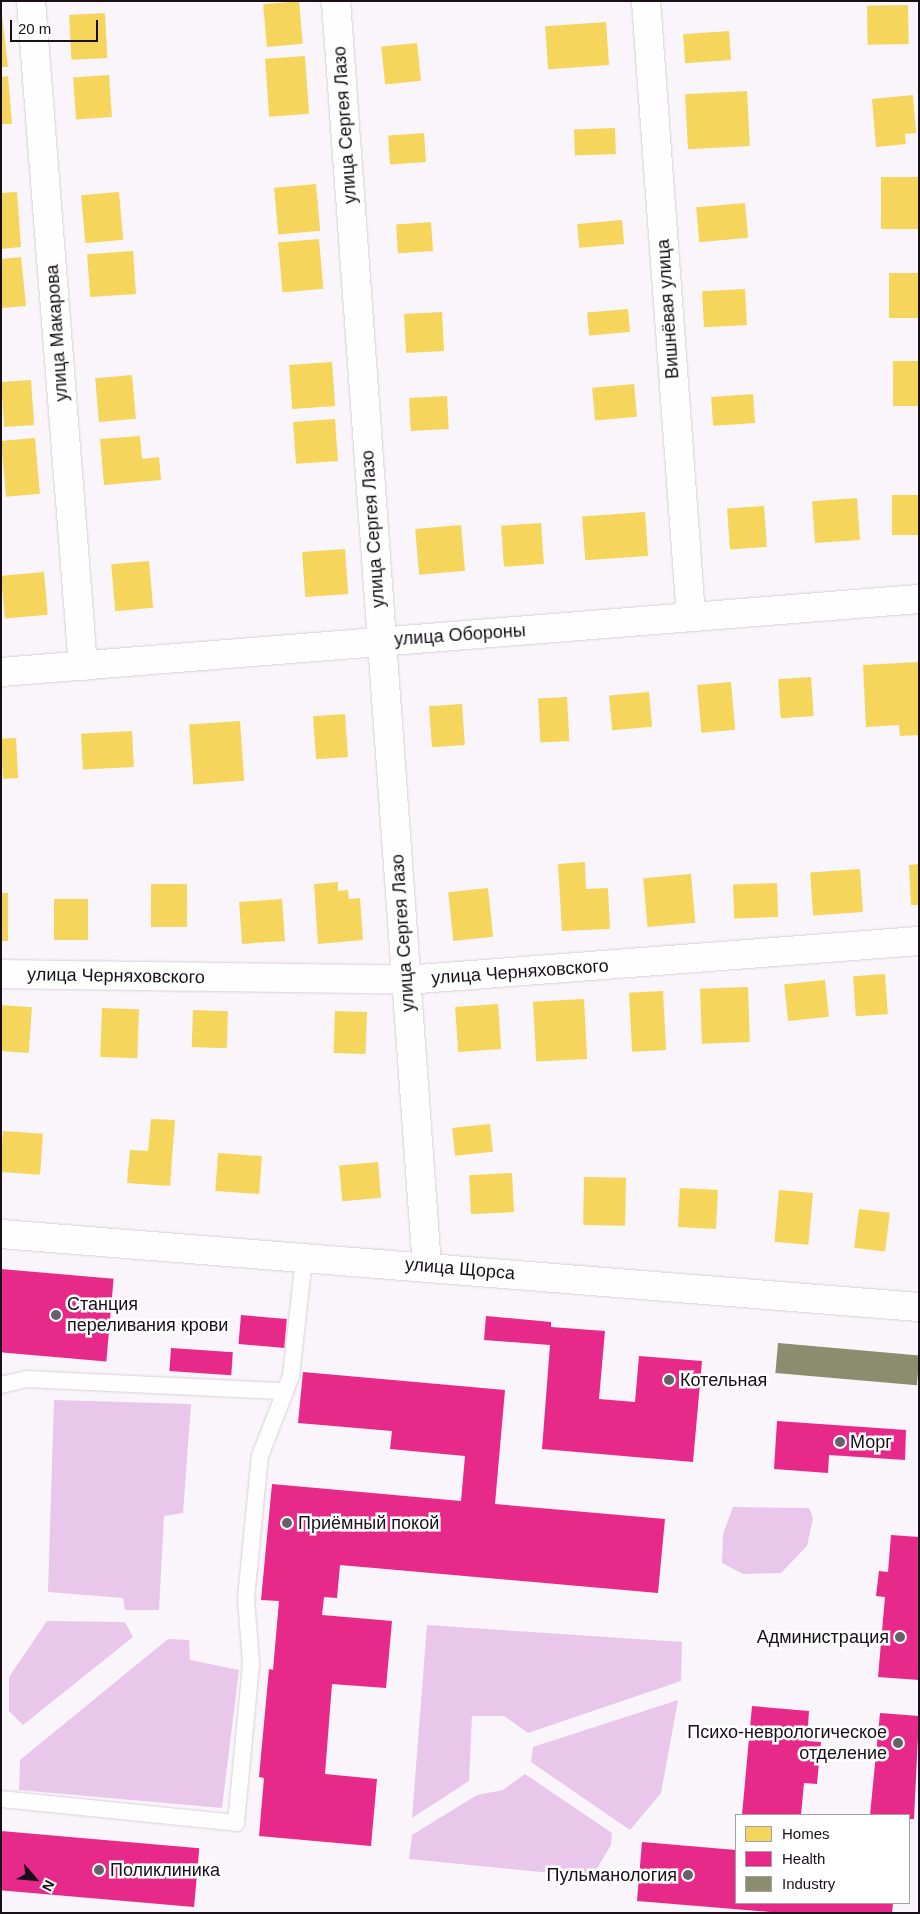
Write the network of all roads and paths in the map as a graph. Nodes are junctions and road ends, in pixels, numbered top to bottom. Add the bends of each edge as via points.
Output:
1 (31, 1) edge
2 (336, 1) edge
3 (646, 1) edge
4 (919, 599) edge
5 (691, 617) junction
6 (380, 641) junction
7 (83, 666) junction
8 (1, 672) edge
9 (919, 941) edge
10 (1, 974) edge
11 (406, 980) junction
12 (1, 1234) edge
13 (304, 1258) junction
14 (427, 1266) junction
15 (919, 1307) edge
16 (1, 1385) edge
17 (285, 1391) junction
18 (1, 1799) edge

1 - 7 street, улица Макарова
2 - 6 street, улица Сергея Лазо
3 - 5 street, Вишнёвая улица
4 - 5 street, улица Обороны
5 - 6 street, улица Обороны
6 - 7 street, улица Обороны
6 - 11 street, улица Сергея Лазо
7 - 8 street, улица Обороны
9 - 11 street, улица Черняховского
10 - 11 street, улица Черняховского
11 - 14 street, улица Сергея Лазо
12 - 13 street, улица Щорса
13 - 14 street, улица Щорса
13 - 17 lane via 291,1376
14 - 15 street, улица Щорса
16 - 17 lane via 26,1379
17 - 18 lane via 260,1456 246,1598 251,1664 236,1822

